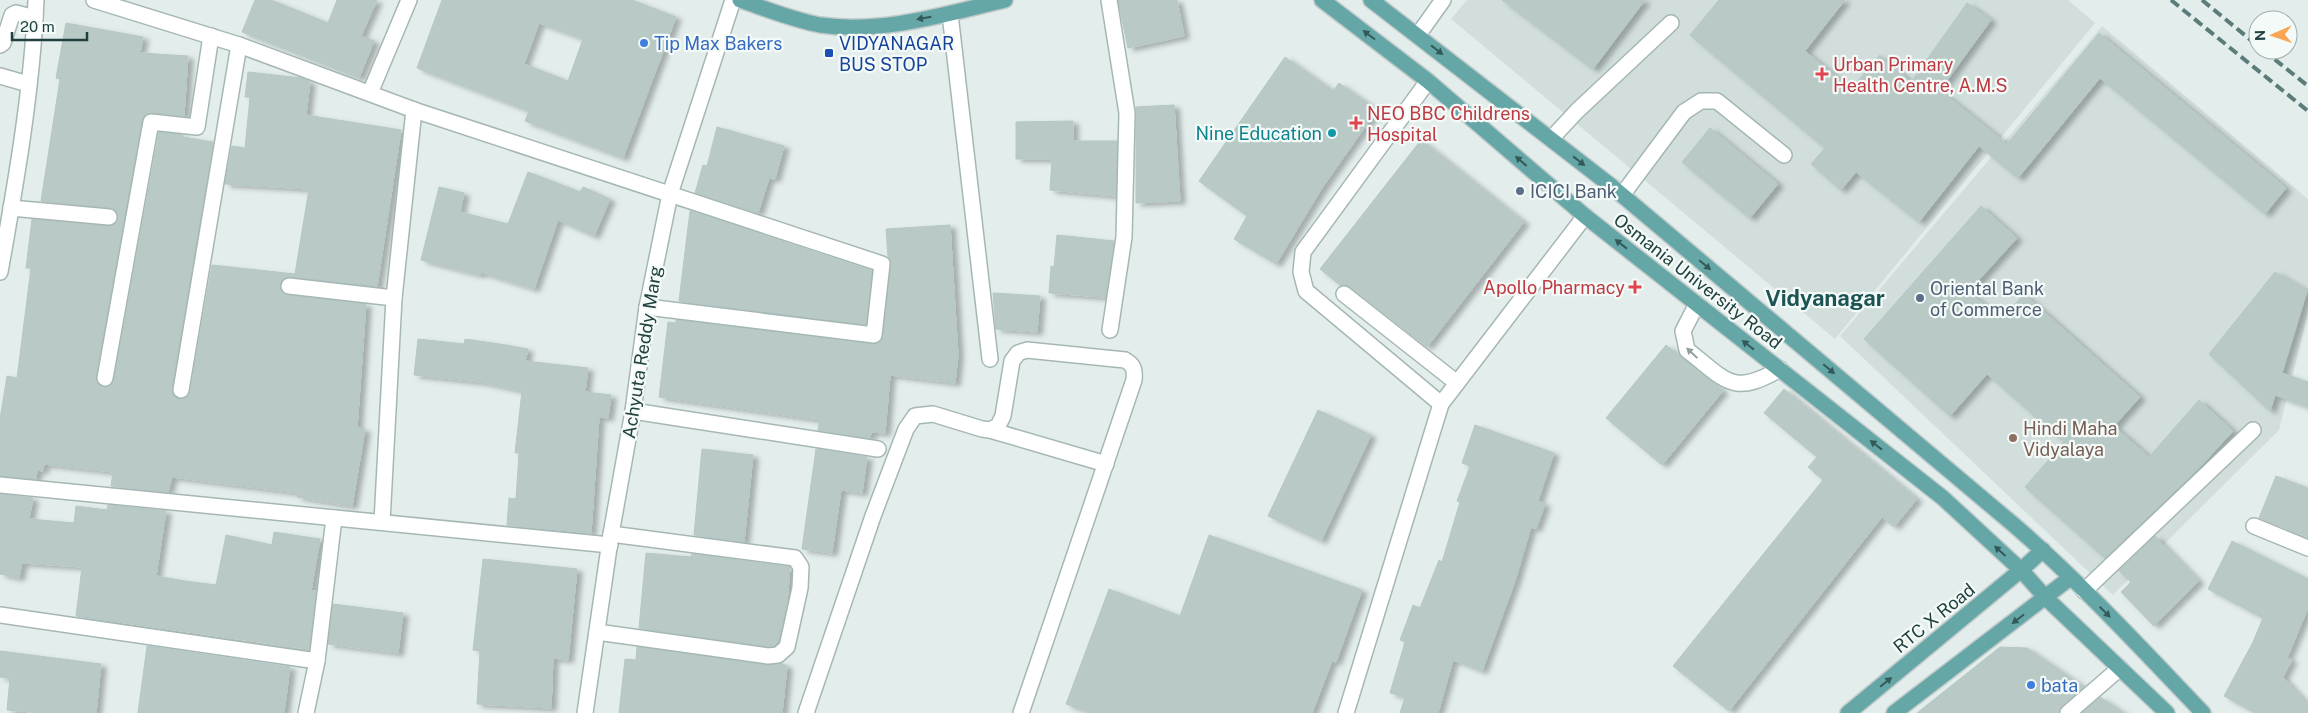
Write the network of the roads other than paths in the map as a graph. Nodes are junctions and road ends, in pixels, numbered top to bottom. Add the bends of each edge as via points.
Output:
1 (36, 0) edge
2 (94, 0) edge
3 (409, 0) edge
4 (733, 0) edge
5 (740, 0) edge
6 (1005, 0) edge
7 (1109, 0) edge
8 (1322, 0) edge
9 (1371, 0) edge
10 (1443, 0) edge
11 (950, 14) junction
12 (35, 18) junction
13 (1670, 22) dead end
14 (1418, 35) junction
15 (211, 36) junction
16 (239, 45) junction
17 (0, 46) edge
18 (0, 76) edge
19 (1428, 81) junction
20 (28, 84) junction
21 (370, 93) junction
22 (414, 110) junction
23 (1551, 139) junction
24 (1784, 155) dead end
25 (670, 194) junction
26 (1622, 195) junction
27 (11, 208) junction
28 (1584, 216) junction
29 (109, 217) dead end
30 (0, 272) edge
31 (289, 286) dead end
32 (1344, 294) dead end
33 (394, 298) junction
34 (1697, 304) junction
35 (646, 307) junction
36 (1110, 330) dead end
37 (990, 359) dead end
38 (1780, 369) junction
39 (105, 378) dead end
40 (1457, 383) junction
41 (181, 390) dead end
42 (1441, 404) junction
43 (633, 411) junction
44 (990, 430) junction
45 (2253, 430) dead end
46 (878, 449) dead end
47 (1106, 464) junction
48 (0, 485) edge
49 (334, 518) junction
50 (382, 522) junction
51 (2254, 526) dead end
52 (611, 539) junction
53 (2308, 548) edge
54 (2043, 550) junction
55 (2021, 570) junction
56 (2070, 578) junction
57 (2084, 591) junction
58 (2046, 598) junction
59 (0, 615) edge
60 (597, 632) junction
61 (317, 660) junction
62 (2120, 668) junction
63 (306, 713) edge
64 (585, 713) edge
65 (806, 713) edge
66 (1021, 713) edge
67 (1346, 713) edge
68 (1848, 713) edge
69 (1894, 713) edge
70 (2068, 713) edge
71 (2166, 713) edge
72 (2203, 713) edge

1 - 12 street
2 - 15 street
3 - 21 street
4 - 25 street, Achyuta Reddy Marg
11 -> 5 main road via 846,27 796,19
6 - 11 main road
7 - 36 street via 1127,113 1124,237
19 -> 8 main road, Osmania University Road
9 - 14 main road, Osmania University Road
10 - 14 street
11 - 37 street
12 - 17 street via 16,13 12,15
12 - 20 street
13 - 23 street
14 -> 23 main road, Osmania University Road
15 - 16 street
15 - 39 street via 197,127 151,122
16 - 21 street
16 - 41 street
18 - 20 street
28 -> 19 main road, Osmania University Road
19 - 42 street via 1303,252 1301,272 1306,291
20 - 27 street
21 - 22 street
22 - 25 street
22 - 33 street
23 -> 26 main road, Osmania University Road
24 - 26 street via 1717,101 1701,101 1684,112
25 - 35 street, Achyuta Reddy Marg
25 - 35 street via 882,264 874,335
26 -> 54 main road, Osmania University Road
27 - 29 street
27 - 30 street
34 -> 28 main road, Osmania University Road
28 - 40 street
31 - 33 street
32 - 40 street
33 - 50 street
38 -> 34 main road, Osmania University Road
38 -> 34 street via 1754,383 1734,383 1687,350 1683,331
35 - 43 street, Achyuta Reddy Marg
55 -> 38 main road, Osmania University Road via 1943,498
40 - 42 street
42 - 67 street
43 - 46 street
43 - 52 street, Achyuta Reddy Marg
44 - 47 street
44 - 47 street via 998,426 1003,416 1012,361 1018,354 1026,350 1125,360 1135,370 1134,380
44 - 65 street via 934,414 914,416 910,422 873,516
45 - 57 street
47 - 66 street
48 - 49 street
49 - 50 street
49 - 61 street
50 - 52 street
51 - 53 street
52 - 60 street, Achyuta Reddy Marg
52 - 60 street via 795,558 801,567 800,588 787,646 778,655
54 - 55 main road, RTC X Road
54 - 56 main road, Osmania University Road
55 - 58 main road, Osmania University Road
68 -> 55 main road, RTC X Road
56 - 57 main road, Osmania University Road
56 - 58 main road
57 -> 72 main road, Osmania University Road
58 - 62 main road, Osmania University Road
58 -> 69 main road
59 - 61 street
60 - 64 street, Achyuta Reddy Marg
61 - 63 street
62 - 70 street
62 - 71 main road, Osmania University Road

